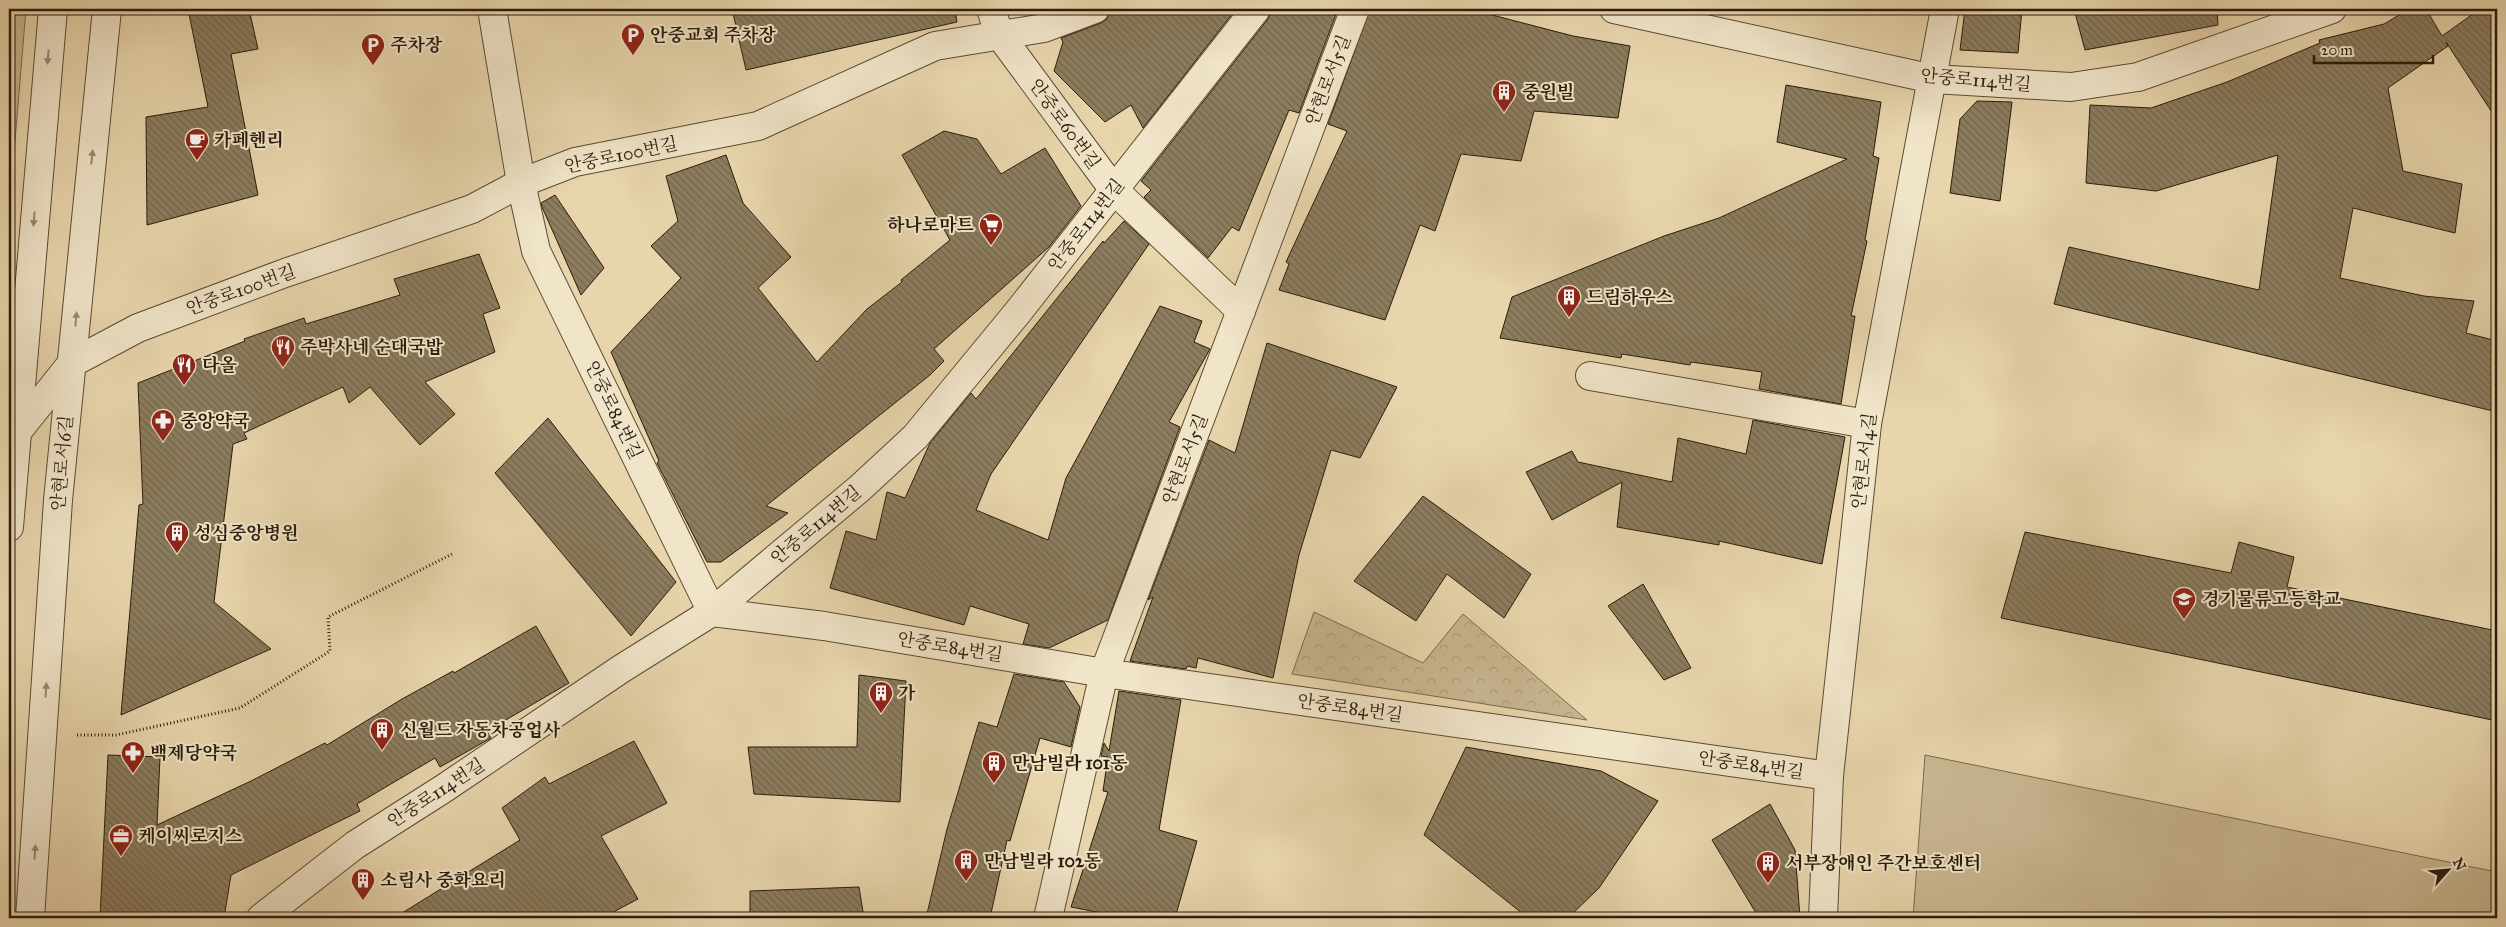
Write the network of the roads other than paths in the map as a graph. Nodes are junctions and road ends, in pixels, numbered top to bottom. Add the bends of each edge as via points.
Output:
1 (53, 9) edge
2 (107, 9) edge
3 (492, 9) edge
4 (1095, 9) edge
5 (1256, 9) edge
6 (1355, 9) edge
7 (1614, 9) edge
8 (1945, 9) edge
9 (2332, 9) edge
10 (995, 21) edge
11 (1933, 79) junction
12 (521, 183) junction
13 (1114, 190) junction
14 (1241, 311) junction
15 (72, 363) junction
16 (1590, 376) dead end
17 (1867, 424) junction
18 (12, 439) edge
19 (9, 527) edge
20 (712, 612) junction
21 (1104, 673) junction
22 (1829, 776) junction
23 (24, 902) edge
24 (261, 918) edge
25 (1048, 918) edge
26 (1823, 918) edge

1 -> 18 street
15 -> 2 street, 안현로서6길
3 - 12 street, 안중로84번길
4 - 10 street, 안중로100번길 via 1044,28
5 - 13 street, 안중로114번길
6 - 14 street, 안현로서5길
7 - 11 street, 안중로114번길
8 - 11 street, 안현로서4길
9 - 11 street, 안중로114번길 via 2138,77 2070,87
10 - 12 street, 안중로100번길 via 758,126 575,162
10 - 13 street, 안중로60번길
11 - 17 street, 안현로서4길
12 - 15 street, 안중로100번길 via 472,209 138,328
12 - 20 street, 안중로84번길 via 536,251
13 - 14 street, 안중로60번길
13 - 20 street, 안중로114번길 via 916,437 808,534
14 - 21 street, 안현로서5길
15 - 18 street
23 -> 15 street, 안현로서6길 via 44,735 58,500
16 - 17 street
17 - 22 street, 안현로서4길
18 - 19 street
20 - 21 street, 안중로84번길 via 824,626
20 - 24 street, 안중로114번길 via 621,668 355,845
21 - 22 street, 안중로84번길
21 - 25 street, 안현로서5길
22 - 26 street, 안현로서4길

